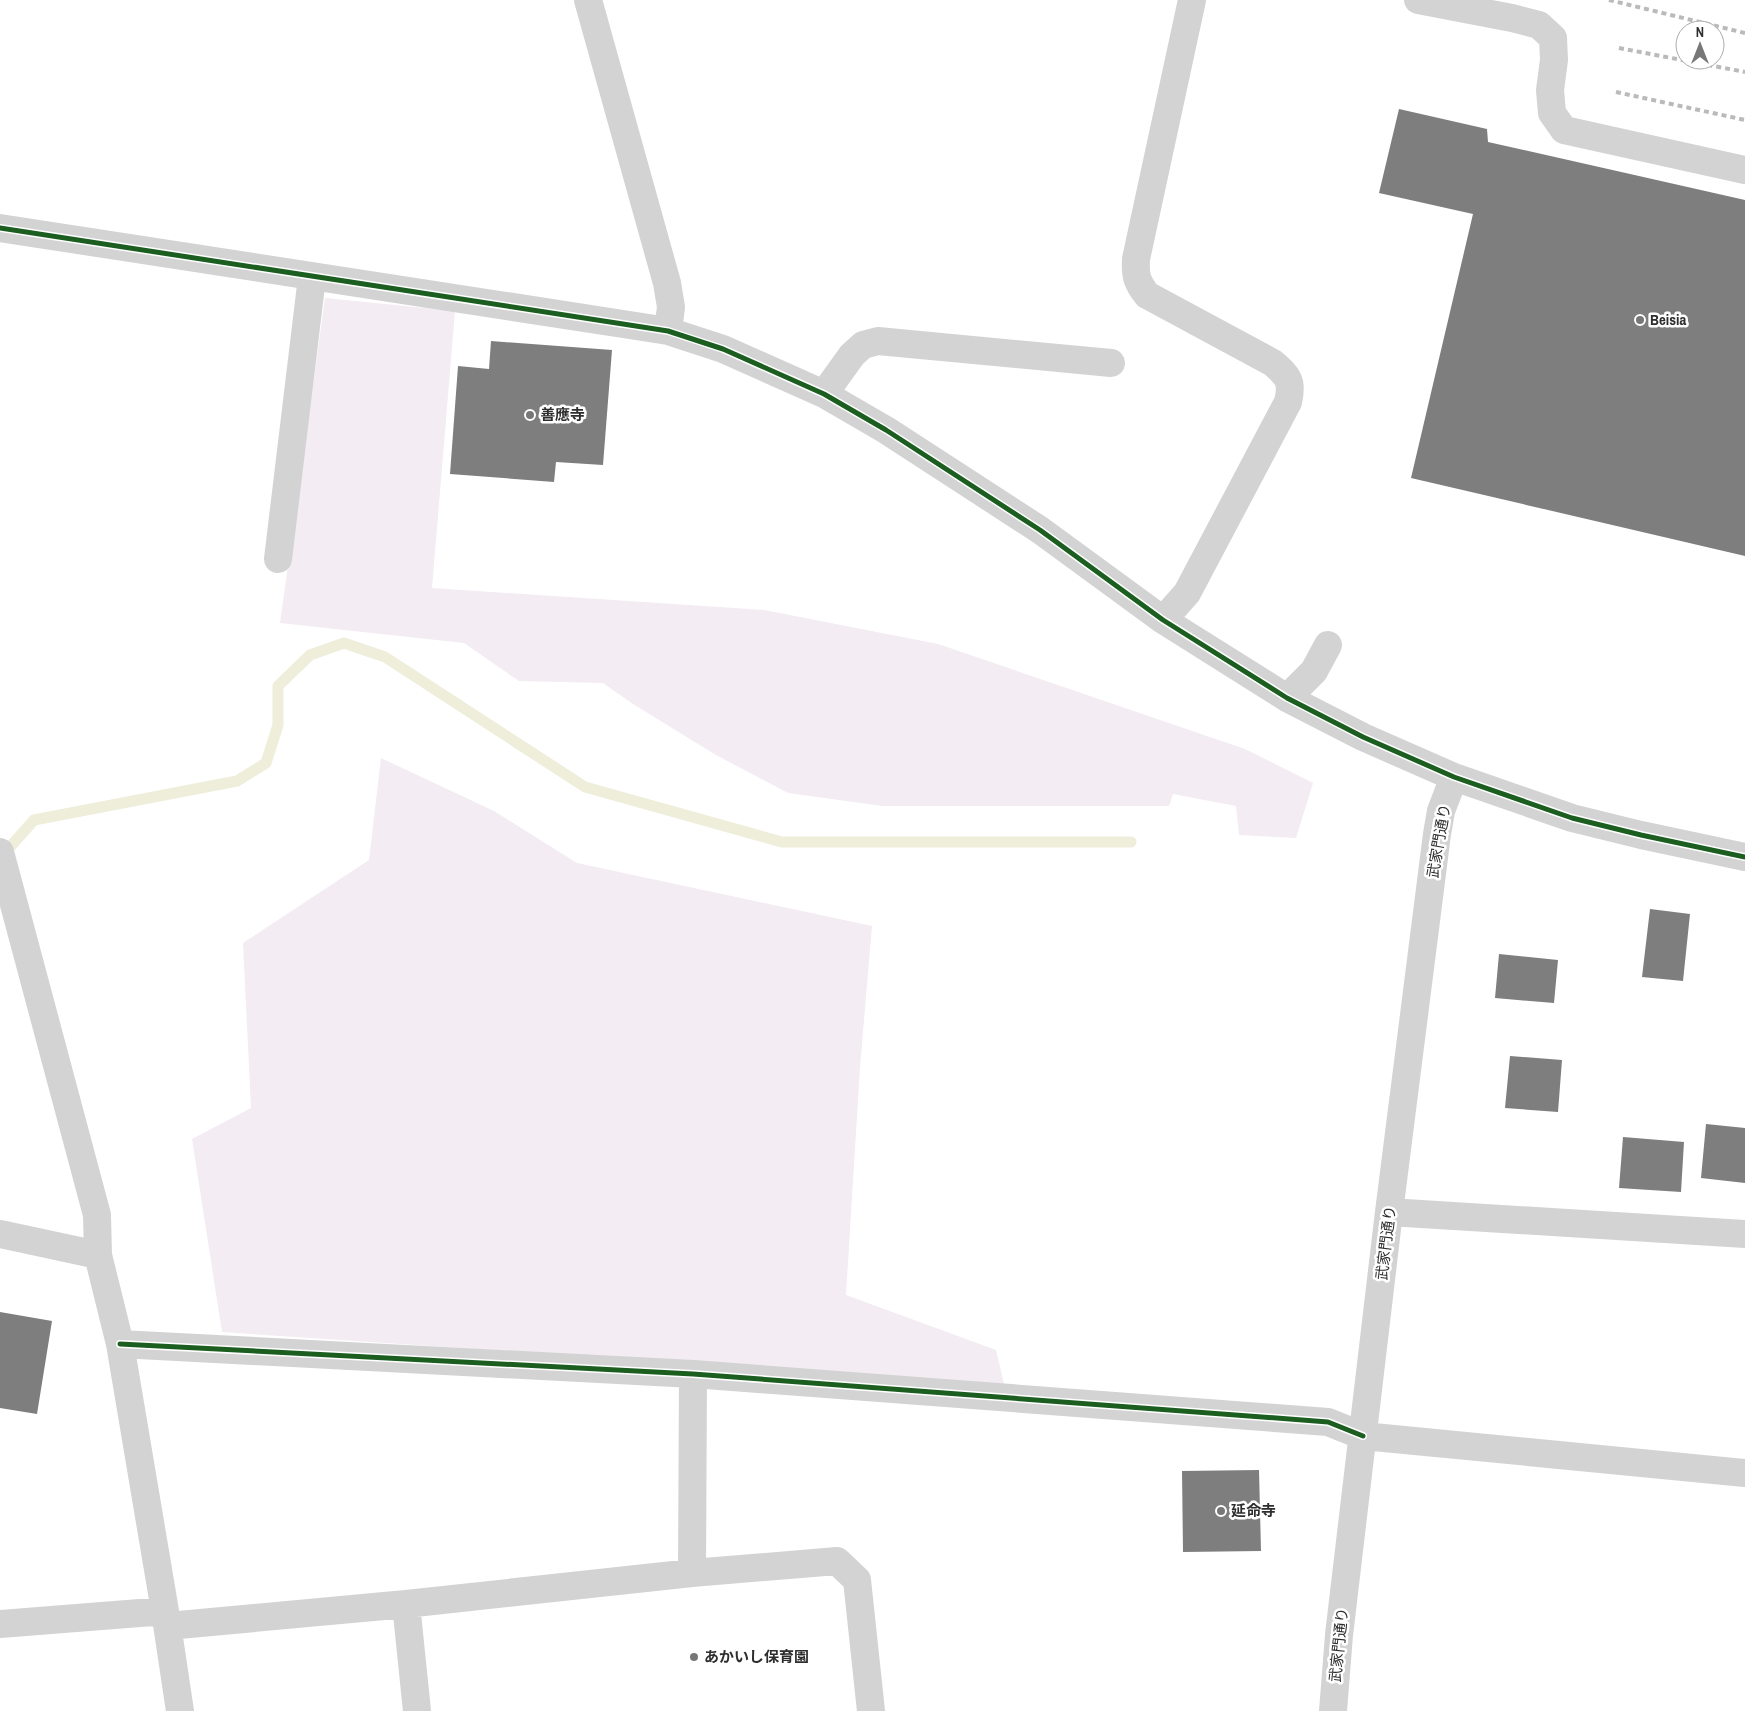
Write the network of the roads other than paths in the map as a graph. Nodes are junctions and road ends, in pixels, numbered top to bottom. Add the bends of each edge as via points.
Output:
1 (588, 0) edge
2 (1192, 0) edge
3 (1418, 0) edge
4 (1745, 170) edge
5 (0, 228) edge
6 (312, 277) junction
7 (668, 331) junction
8 (1111, 363) dead end
9 (824, 394) junction
10 (278, 559) dead end
11 (1163, 620) junction
12 (1328, 645) dead end
13 (1288, 698) junction
14 (1454, 777) junction
15 (0, 852) edge
16 (1745, 857) edge
17 (1389, 1212) junction
18 (0, 1234) edge
19 (1745, 1234) edge
20 (98, 1255) junction
21 (120, 1344) junction
22 (693, 1374) junction
23 (1363, 1436) junction
24 (1745, 1473) edge
25 (692, 1573) junction
26 (406, 1604) junction
27 (167, 1618) junction
28 (0, 1624) edge
29 (180, 1711) edge
30 (417, 1711) edge
31 (871, 1711) edge
32 (1333, 1711) edge

1 - 7 street via 667,283 671,307
2 - 11 street via 1136,259 1138,283 1147,295 1273,363 1287,376 1291,389 1288,402 1187,593
3 - 4 street via 1540,25 1553,38 1552,113 1564,130
5 - 6 street
6 - 7 street
6 - 10 street
7 - 9 street via 723,349
8 - 9 street via 878,341 863,345 852,355
9 - 11 street via 886,430 1040,530
11 - 13 street
12 - 13 street via 1314,671
13 - 14 street via 1363,737
14 - 16 street via 1572,818
14 - 17 street, 武家門通り via 1441,811 1437,834
15 - 20 street via 97,1215
17 - 19 street
17 - 23 street, 武家門通り
18 - 20 street
20 - 21 street
21 - 22 street
21 - 27 street
22 - 23 street via 1328,1422
22 - 25 street
23 - 24 street
23 - 32 street, 武家門通り
25 - 26 street
25 - 31 street via 837,1561 856,1580
26 - 27 street
26 - 30 street
27 - 28 street
27 - 29 street

